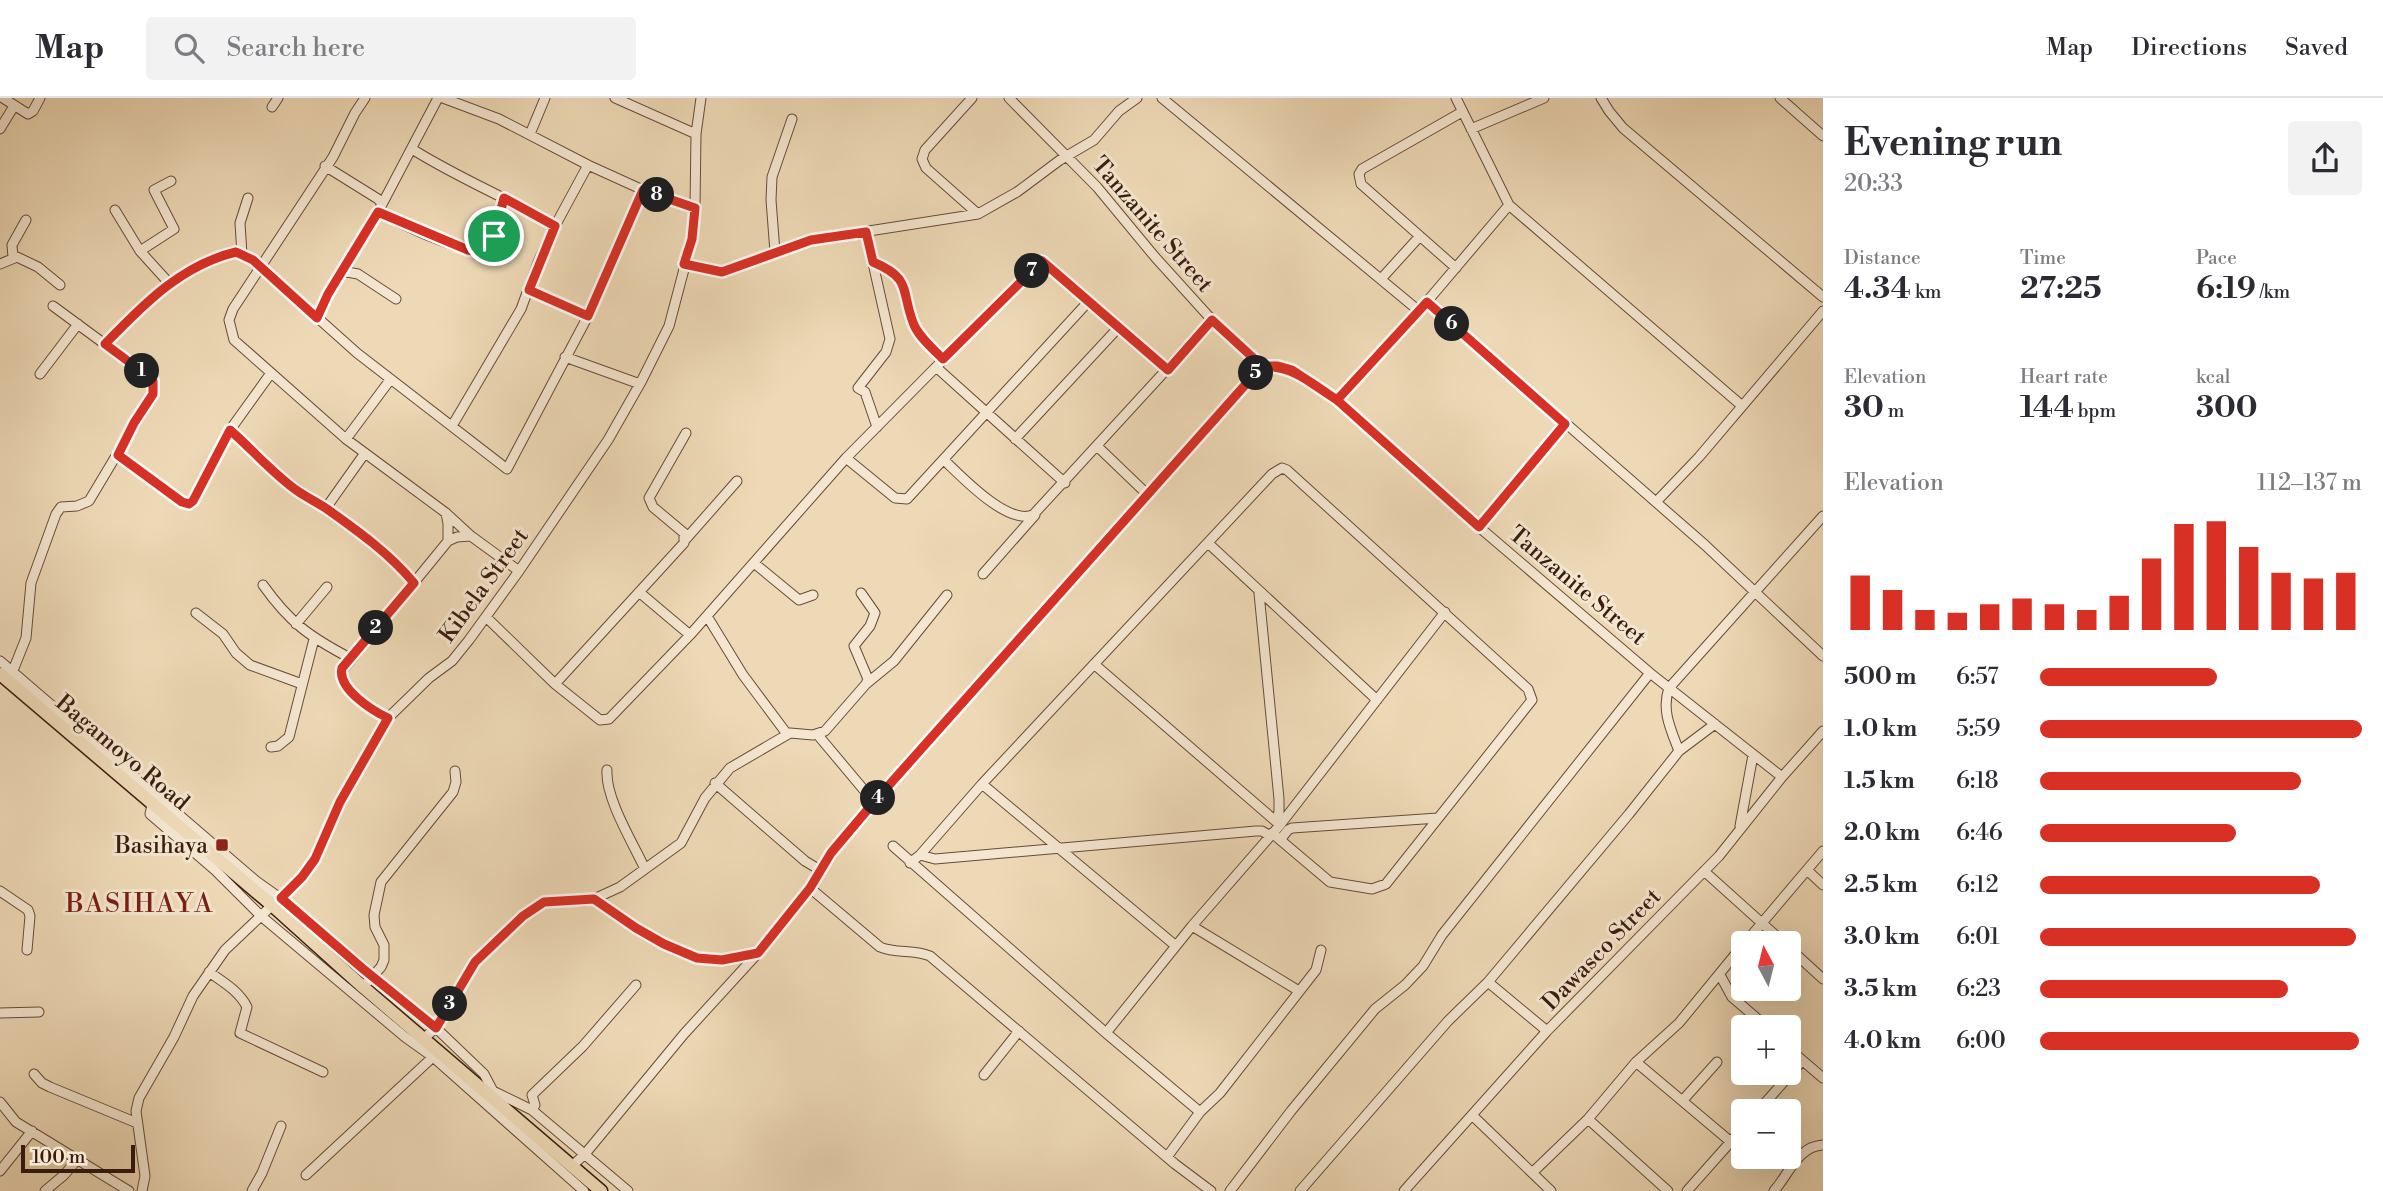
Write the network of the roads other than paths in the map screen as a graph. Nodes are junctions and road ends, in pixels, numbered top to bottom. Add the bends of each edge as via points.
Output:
1 (3, 98) edge
2 (40, 98) edge
3 (278, 98) edge
4 (365, 98) edge
5 (441, 98) edge
6 (545, 98) edge
7 (615, 98) edge
8 (972, 98) edge
9 (1009, 98) edge
10 (1118, 98) edge
11 (1137, 98) edge
12 (1162, 98) edge
13 (1455, 98) edge
14 (1544, 98) edge
15 (1601, 98) edge
16 (1780, 98) edge
17 (700, 100) edge
18 (634, 103) edge
19 (14, 106) junction
20 (272, 107) dead end
21 (1119, 111) junction
22 (1462, 112) junction
23 (792, 119) dead end
24 (1471, 129) junction
25 (0, 130) edge
26 (530, 134) junction
27 (696, 134) junction
28 (1823, 136) edge
29 (412, 149) junction
30 (1068, 155) junction
31 (588, 165) junction
32 (325, 166) junction
33 (171, 181) dead end
34 (643, 190) junction
35 (248, 198) dead end
36 (504, 198) junction
37 (1509, 205) junction
38 (380, 208) junction
39 (695, 208) junction
40 (115, 210) dead end
41 (978, 214) junction
42 (26, 220) dead end
43 (555, 226) junction
44 (866, 232) junction
45 (1420, 236) junction
46 (140, 251) junction
47 (775, 252) junction
48 (242, 254) junction
49 (13, 257) junction
50 (873, 262) junction
51 (0, 264) edge
52 (684, 264) junction
53 (260, 267) junction
54 (1456, 268) junction
55 (342, 271) junction
56 (1381, 279) junction
57 (169, 283) junction
58 (60, 285) dead end
59 (529, 290) junction
60 (1823, 297) edge
61 (396, 299) dead end
62 (1088, 302) junction
63 (1427, 302) junction
64 (54, 306) dead end
65 (1419, 310) junction
66 (1823, 311) edge
67 (588, 316) junction
68 (317, 318) junction
69 (1212, 320) junction
70 (78, 324) junction
71 (1118, 328) junction
72 (105, 344) junction
73 (565, 357) junction
74 (943, 359) junction
75 (1262, 366) junction
76 (936, 367) junction
77 (1168, 370) junction
78 (271, 373) junction
79 (40, 374) dead end
80 (390, 380) junction
81 (640, 384) junction
82 (1337, 400) junction
83 (1741, 405) junction
84 (984, 413) junction
85 (1565, 424) junction
86 (452, 426) junction
87 (877, 427) junction
88 (230, 430) junction
89 (686, 433) dead end
90 (346, 439) junction
91 (1015, 439) junction
92 (1098, 447) junction
93 (365, 453) junction
94 (118, 455) junction
95 (846, 458) junction
96 (944, 460) junction
97 (737, 481) dead end
98 (1065, 483) junction
99 (1148, 495) junction
100 (1656, 502) junction
101 (326, 508) junction
102 (1037, 512) junction
103 (446, 513) junction
104 (1823, 516) edge
105 (1479, 527) junction
106 (471, 537) junction
107 (685, 540) junction
108 (448, 541) junction
109 (1208, 543) junction
110 (754, 563) junction
111 (519, 571) junction
112 (983, 574) dead end
113 (414, 583) junction
114 (263, 585) dead end
115 (327, 587) dead end
116 (639, 592) junction
117 (861, 593) dead end
118 (1259, 593) junction
119 (1756, 593) junction
120 (947, 595) dead end
121 (813, 596) dead end
122 (1445, 612) junction
123 (197, 614) dead end
124 (707, 616) junction
125 (486, 617) junction
126 (296, 624) junction
127 (690, 635) junction
128 (314, 639) junction
129 (1823, 656) edge
130 (350, 658) junction
131 (0, 662) edge
132 (1094, 663) junction
133 (6, 673) edge
134 (1650, 673) junction
135 (302, 684) junction
136 (555, 684) junction
137 (866, 684) junction
138 (1669, 688) junction
139 (1377, 700) junction
140 (388, 718) junction
141 (1715, 724) junction
142 (1823, 731) edge
143 (787, 734) junction
144 (817, 734) junction
145 (271, 747) dead end
146 (1679, 751) junction
147 (1753, 755) junction
148 (607, 770) dead end
149 (455, 771) dead end
150 (1782, 777) junction
151 (715, 783) junction
152 (982, 784) junction
153 (874, 802) junction
154 (152, 805) junction
155 (1438, 818) junction
156 (1278, 822) junction
157 (1739, 831) junction
158 (1271, 835) junction
159 (1280, 840) junction
160 (893, 846) dead end
161 (1056, 848) junction
162 (1823, 851) edge
163 (920, 855) junction
164 (910, 863) junction
165 (645, 869) junction
166 (820, 870) junction
167 (1807, 870) junction
168 (1704, 871) junction
169 (1823, 885) edge
170 (810, 888) junction
171 (0, 891) edge
172 (594, 899) junction
173 (276, 902) junction
174 (261, 916) junction
175 (1761, 922) junction
176 (1192, 926) junction
177 (1754, 931) edge
178 (1771, 931) edge
179 (1176, 946) junction
180 (27, 950) dead end
181 (1321, 950) dead end
182 (758, 953) junction
183 (1801, 959) edge
184 (1731, 961) edge
185 (209, 972) junction
186 (1720, 975) junction
187 (372, 977) junction
188 (1823, 979) edge
189 (1488, 982) junction
190 (636, 985) dead end
191 (363, 987) junction
192 (1299, 991) junction
193 (39, 1012) dead end
194 (0, 1013) edge
195 (1753, 1015) edge
196 (436, 1028) junction
197 (1019, 1031) junction
198 (1547, 1031) junction
199 (1107, 1033) junction
200 (424, 1038) junction
201 (436, 1054) junction
202 (1802, 1061) joint
203 (1636, 1062) junction
204 (1717, 1062) dead end
205 (323, 1073) dead end
206 (34, 1074) dead end
207 (984, 1075) dead end
208 (1823, 1078) edge
209 (491, 1093) junction
210 (1769, 1099) edge
211 (1683, 1100) junction
212 (0, 1102) edge
213 (532, 1110) junction
214 (1200, 1112) junction
215 (1473, 1116) junction
216 (1588, 1119) junction
217 (137, 1123) junction
218 (281, 1126) dead end
219 (32, 1131) junction
220 (1731, 1142) joint
221 (1823, 1145) edge
222 (585, 1154) junction
223 (1167, 1157) junction
224 (77, 1160) junction
225 (573, 1165) junction
226 (0, 1171) edge
227 (1532, 1173) junction
228 (306, 1175) dead end
229 (45, 1191) edge
230 (129, 1191) edge
231 (142, 1191) edge
232 (252, 1191) edge
233 (584, 1191) edge
234 (601, 1191) edge
235 (628, 1191) edge
236 (1211, 1191) edge
237 (1230, 1191) edge
238 (1300, 1191) edge
239 (1405, 1191) edge
240 (1551, 1191) edge
241 (1668, 1191) edge
242 (1687, 1191) edge
243 (1774, 1191) edge

1 - 19 street
2 - 19 street via 30,114
3 - 20 street
4 - 32 street
5 - 26 street
5 - 29 street
6 - 26 street
7 - 18 street
8 - 41 street via 922,159 926,168
9 - 30 street
10 - 21 street
11 - 21 street, Tanzanite Street
12 - 56 street
13 - 22 street
14 - 24 street
15 - 60 street via 1623,128
16 - 28 street
17 - 27 street, Kibela Street
18 - 27 street
19 - 25 street
21 - 30 street, Tanzanite Street via 1100,135
22 - 24 street
22 - 45 street via 1359,174 1362,184
23 - 47 street via 772,177
24 - 37 street
26 - 31 street
27 - 39 street, Kibela Street
29 - 36 street
29 - 38 street
30 - 41 street
30 - 69 street, Tanzanite Street
31 - 34 street
31 - 43 street
32 - 38 street via 378,199
32 - 53 street
33 - 46 street via 154,190 174,229
34 - 39 street
34 - 67 street
35 - 48 street via 240,223
36 - 38 street via 494,236 487,251 479,252 438,239
36 - 43 street
37 - 54 street
37 - 83 street
38 - 55 street
39 - 52 street, Kibela Street
40 - 46 street
41 - 44 street
42 - 49 street via 12,245
43 - 59 street
44 - 47 street via 811,240
44 - 50 street
45 - 54 street
45 - 56 street
46 - 57 street
47 - 52 street via 722,272
48 - 53 street
48 - 57 street via 204,262
49 - 51 street
49 - 58 street via 38,267
50 - 74 street via 898,276 915,327
50 - 87 street via 890,340 858,388 865,391
52 - 81 street, Kibela Street via 668,326
53 - 68 street
53 - 78 street via 229,320 234,340
54 - 63 street
55 - 61 street via 358,274
55 - 68 street
56 - 65 street
57 - 72 street
59 - 67 street
59 - 86 street via 507,336
62 - 71 street
62 - 74 street via 1042,261
62 - 84 street
63 - 65 street
63 - 85 street
64 - 70 street
65 - 82 street
66 - 83 street
67 - 73 street
68 - 80 street
69 - 75 street, Tanzanite Street
69 - 77 street
70 - 72 street
70 - 79 street
71 - 77 street
71 - 91 street
72 - 94 street via 148,376 154,387
73 - 81 street
73 - 86 street via 507,469
74 - 76 street
75 - 82 street, Tanzanite Street via 1292,370
75 - 99 street
76 - 84 street
76 - 87 street
77 - 92 street
78 - 88 street
78 - 90 street
80 - 86 street
80 - 90 street
81 - 111 street, Kibela Street via 608,440
82 - 105 street, Tanzanite Street
83 - 100 street
84 - 91 street
84 - 96 street
85 - 100 street
85 - 105 street
87 - 95 street
88 - 94 street via 189,504
88 - 101 street via 275,473
89 - 107 street via 649,498 653,507 684,533
90 - 93 street
91 - 98 street
92 - 98 street
92 - 99 street
93 - 101 street
93 - 103 street
94 - 133 street via 89,501 61,507 56,513 31,583 26,638
95 - 96 street via 901,500
95 - 110 street
96 - 102 street via 1003,510 1023,518
97 - 107 street
98 - 102 street
99 - 153 street
100 - 119 street
101 - 113 street via 398,564
102 - 112 street
103 - 106 street
103 - 108 street
104 - 119 street
105 - 134 street, Tanzanite Street
106 - 108 street
106 - 111 street
107 - 116 street
108 - 113 street
109 - 118 street
109 - 122 street via 1282,468
109 - 132 street
110 - 121 street via 799,600
110 - 124 street
111 - 125 street, Kibela Street
113 - 130 street
114 - 126 street
115 - 126 street
116 - 127 street
116 - 136 street
117 - 137 street via 875,613 854,646
118 - 139 street
118 - 156 street
119 - 129 street
119 - 138 street
120 - 137 street via 894,661
122 - 139 street
122 - 155 street via 1528,689 1532,700
123 - 135 street via 223,634 250,665
124 - 127 street
124 - 143 street
125 - 136 street
125 - 140 street, Kibela Street via 452,660
126 - 128 street
127 - 136 street via 606,720
128 - 130 street
128 - 135 street
130 - 140 street via 342,668 342,680 371,710
131 - 133 street
132 - 152 street
132 - 156 street
133 - 154 highway, Bagamoyo Road
133 - 173 street
134 - 138 street, Tanzanite Street
134 - 237 street via 1423,966 1375,1009
135 - 145 street via 289,737
137 - 144 street via 825,731
138 - 141 street, Tanzanite Street
138 - 146 street via 1666,712
139 - 156 street
140 - 173 street, Kibela Street via 340,802 315,859
141 - 146 street
141 - 147 street, Tanzanite Street
142 - 150 street, Dawasco Street
143 - 144 street
143 - 151 street via 730,768
144 - 153 street
146 - 189 street
147 - 150 street, Tanzanite Street
147 - 157 street
148 - 165 street via 608,790
149 - 187 street via 453,792 381,882 374,915 385,953
150 - 157 street, Dawasco Street
151 - 165 street via 681,843
151 - 166 street
152 - 161 street
152 - 163 street
153 - 166 street
154 - 173 highway, Bagamoyo Road
154 - 174 street via 150,814
155 - 159 street via 1292,828
155 - 159 street via 1386,884 1372,889 1330,882
156 - 158 street
157 - 168 street, Dawasco Street
158 - 159 street
158 - 161 street via 1256,831
158 - 176 street
160 - 164 street
161 - 163 street via 935,859
161 - 179 street
162 - 167 street
163 - 164 street
164 - 199 street
165 - 172 street
166 - 170 street
167 - 169 street
167 - 175 street
168 - 175 street
168 - 198 street, Dawasco Street
170 - 182 street
170 - 197 street via 880,947 930,956
171 - 180 street via 28,910
172 - 182 street via 636,928 697,958 722,960
172 - 196 street via 544,902 523,916 475,962
173 - 174 street, Kibela Street
173 - 187 street
173 - 191 highway, Bagamoyo Road
174 - 185 street, Kibela Street
174 - 201 street via 405,1037
175 - 177 street
175 - 178 street
176 - 179 street
176 - 192 street
179 - 199 street
181 - 192 street via 1315,970
182 - 222 street
183 - 188 street
184 - 186 street
185 - 205 street via 245,1003 240,1033
185 - 217 street, Kibela Street via 139,1098
186 - 195 street via 1732,997
186 - 203 street via 1679,1023
187 - 191 street
187 - 196 street
189 - 198 street
189 - 238 street via 1448,1021
190 - 213 street via 583,1046 532,1094
191 - 200 highway, Bagamoyo Road
192 - 214 street
193 - 194 street
196 - 200 street
196 - 209 street via 484,1074
197 - 207 street
197 - 223 street
198 - 215 street, Dawasco Street
199 - 214 street
200 - 201 highway, Bagamoyo Road
201 - 209 highway, Bagamoyo Road
201 - 228 street
201 - 233 street
202 - 208 street
202 - 210 street
203 - 211 street
203 - 216 street
204 - 211 street
206 - 217 street via 42,1083
209 - 213 street
209 - 225 highway, Bagamoyo Road
211 - 220 street
212 - 219 street via 16,1122
213 - 222 street
214 - 223 street
215 - 227 street
215 - 239 street, Dawasco Street
216 - 227 street
216 - 241 street
217 - 231 street, Kibela Street via 145,1176
218 - 232 street
219 - 224 street
219 - 226 street
220 - 242 street
221 - 243 street via 1804,1150
222 - 225 street
222 - 235 street
223 - 236 street
224 - 229 street
224 - 230 street
225 - 234 highway, Bagamoyo Road
227 - 240 street

